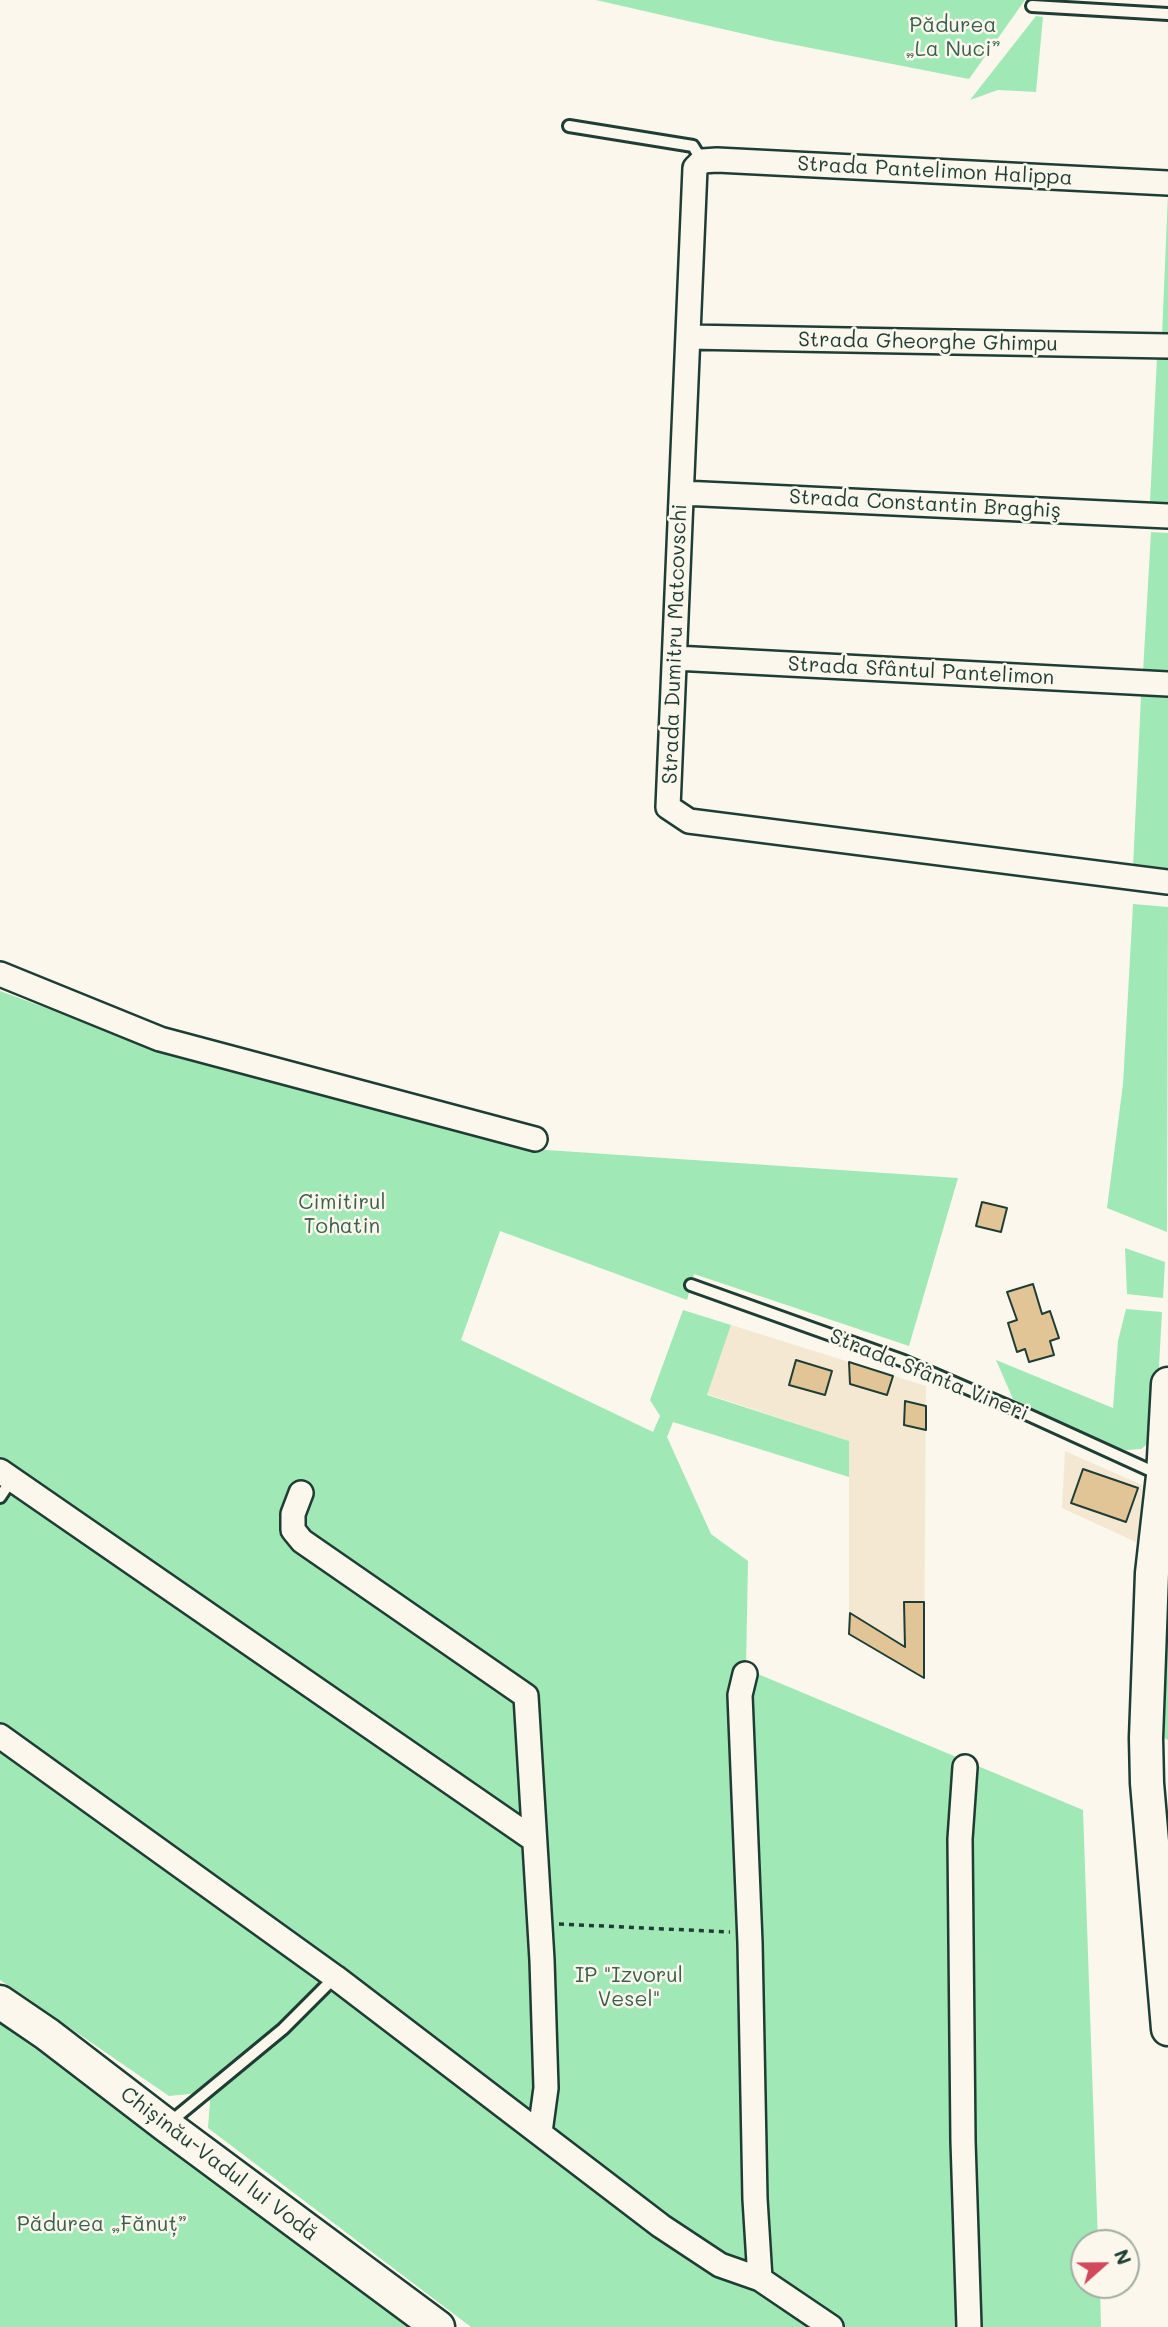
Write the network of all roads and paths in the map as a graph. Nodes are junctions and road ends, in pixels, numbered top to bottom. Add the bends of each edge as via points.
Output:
1 (1032, 6) dead end
2 (1168, 14) edge
3 (569, 126) dead end
4 (702, 162) junction
5 (1168, 183) edge
6 (688, 337) junction
7 (1168, 346) edge
8 (682, 493) junction
9 (1168, 516) edge
10 (675, 657) junction
11 (1168, 684) edge
12 (1168, 882) edge
13 (0, 974) edge
14 (536, 1139) dead end
15 (691, 1284) dead end
16 (1168, 1384) edge
17 (4, 1482) edge
18 (1164, 1483) edge
19 (301, 1493) dead end
20 (745, 1674) dead end
21 (0, 1736) edge
22 (965, 1767) dead end
23 (533, 1839) junction
24 (539, 1923) junction
25 (749, 1933) junction
26 (335, 1977) junction
27 (0, 2002) edge
28 (1168, 2029) edge
29 (167, 2126) junction
30 (540, 2132) junction
31 (760, 2279) junction
32 (438, 2327) edge
33 (831, 2327) edge
34 (969, 2327) edge

1 - 2 lane
3 - 4 lane via 692,146
4 - 5 street, Strada Pantelimon Halippa
4 - 6 street, Strada Dumitru Matcovschi via 695,168
6 - 7 street, Strada Gheorghe Ghimpu
6 - 8 street, Strada Dumitru Matcovschi
8 - 9 street, Strada Constantin Braghiş
8 - 10 street, Strada Dumitru Matcovschi
10 - 11 street, Strada Sfântul Pantelimon
10 - 12 street, Strada Dumitru Matcovschi via 668,807 689,821
13 - 14 street via 160,1039
15 - 18 lane, Strada Sfânta Vineri via 904,1361 1024,1412
16 - 18 street
17 - 23 street
18 - 28 street via 1152,1573 1146,1738
19 - 23 street via 293,1530 302,1541 526,1696
20 - 25 street via 740,1695
21 - 26 street
22 - 34 street via 960,1839 962,2141
23 - 24 street
24 - 25 path
24 - 30 street via 546,2088
25 - 31 street
26 - 29 lane via 283,2029
26 - 30 street
27 - 29 street, Chișinău-Vadul lui Vodă
29 - 32 street, Chișinău-Vadul lui Vodă
30 - 31 street via 720,2266
31 - 33 street

